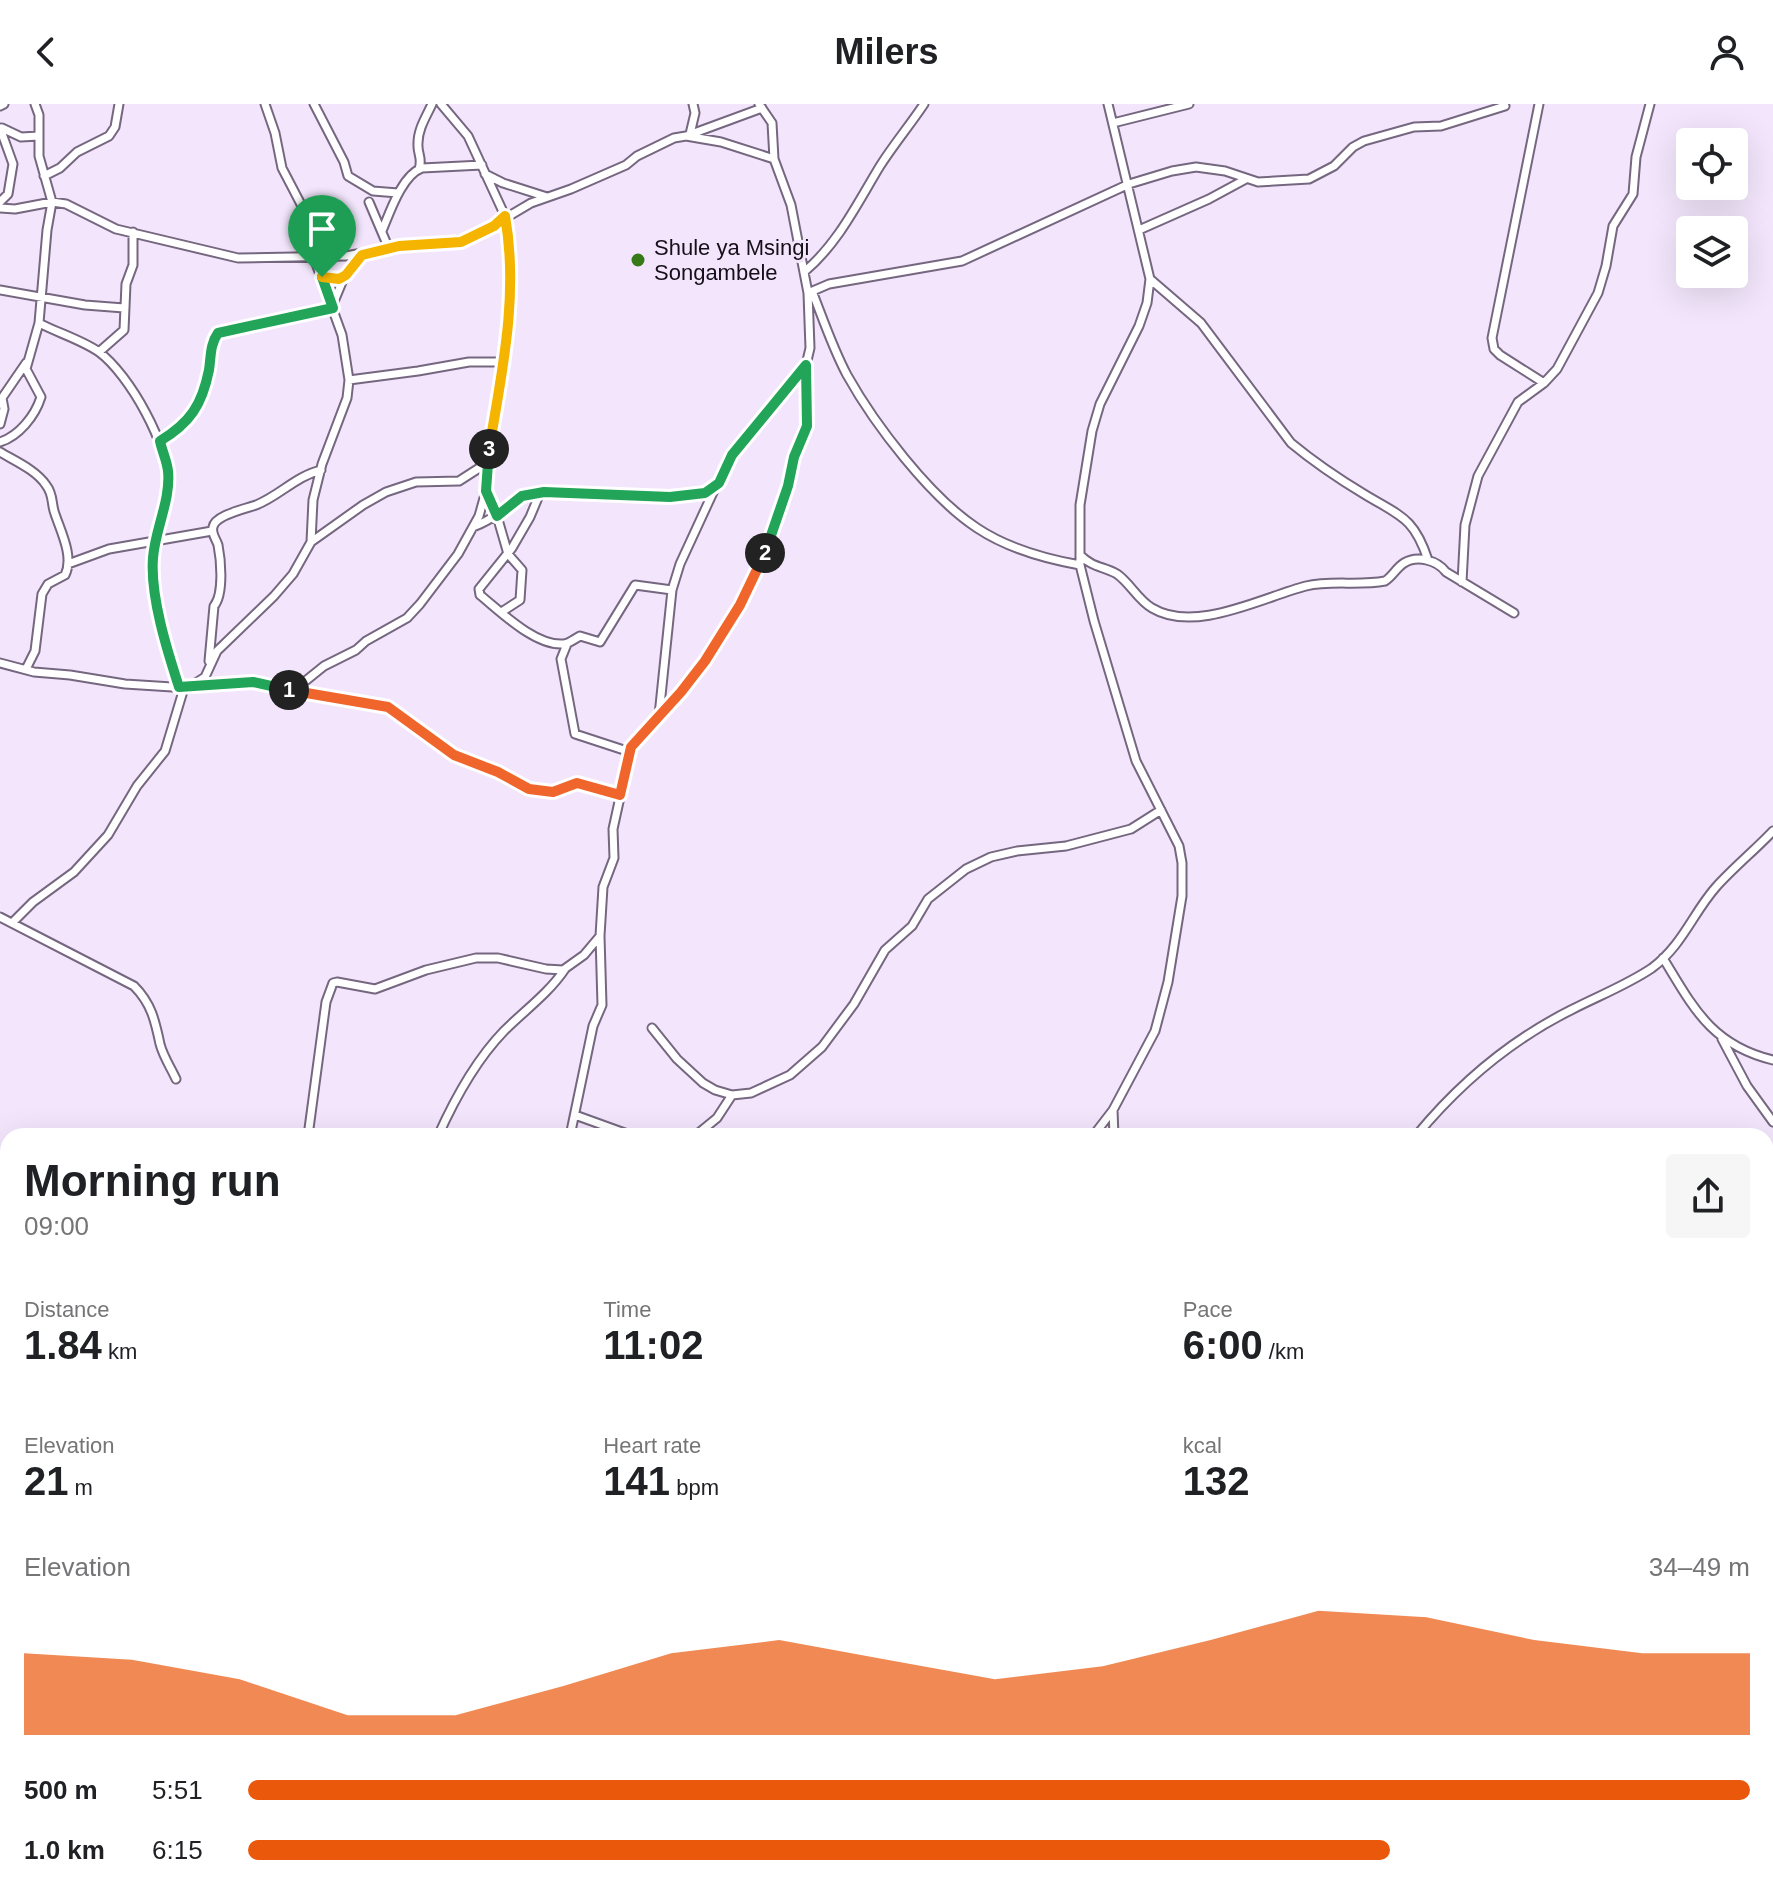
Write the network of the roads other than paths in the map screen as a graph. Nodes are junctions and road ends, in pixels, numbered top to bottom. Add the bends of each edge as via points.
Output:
1 (35, 104) edge
2 (119, 104) edge
3 (265, 104) edge
4 (314, 104) edge
5 (432, 104) edge
6 (441, 104) edge
7 (693, 104) edge
8 (924, 104) edge
9 (1097, 104) edge
10 (1189, 104) edge
11 (1539, 104) edge
12 (1650, 104) edge
13 (1108, 105) edge
14 (761, 106) edge
15 (1505, 106) dead end
16 (1113, 123) junction
17 (0, 128) edge
18 (688, 135) junction
19 (39, 136) junction
20 (774, 159) junction
21 (482, 165) junction
22 (419, 169) junction
23 (485, 174) junction
24 (44, 176) junction
25 (1246, 179) junction
26 (1129, 184) junction
27 (398, 193) junction
28 (547, 197) junction
29 (52, 202) junction
30 (369, 202) dead end
31 (0, 205) edge
32 (505, 216) junction
33 (1139, 230) junction
34 (382, 231) junction
35 (133, 232) junction
36 (389, 249) junction
37 (362, 255) junction
38 (314, 258) junction
39 (346, 275) junction
40 (804, 275) junction
41 (322, 277) junction
42 (1150, 279) junction
43 (829, 284) junction
44 (0, 290) edge
45 (810, 292) junction
46 (40, 297) junction
47 (333, 307) junction
48 (124, 308) junction
49 (39, 323) junction
50 (99, 352) junction
51 (27, 361) junction
52 (503, 362) junction
53 (806, 365) junction
54 (349, 380) junction
55 (1544, 383) junction
56 (0, 426) edge
57 (12, 438) junction
58 (160, 441) junction
59 (0, 442) edge
60 (0, 452) edge
61 (487, 463) junction
62 (321, 470) junction
63 (716, 486) junction
64 (486, 491) junction
65 (540, 493) junction
66 (698, 495) junction
67 (710, 503) junction
68 (497, 516) junction
69 (473, 527) junction
70 (212, 531) junction
71 (155, 542) junction
72 (311, 542) junction
73 (508, 554) junction
74 (1080, 555) junction
75 (1428, 560) junction
76 (68, 564) junction
77 (1080, 565) junction
78 (1462, 582) junction
79 (672, 590) junction
80 (503, 611) junction
81 (1514, 613) dead end
82 (567, 644) junction
83 (0, 663) edge
84 (209, 665) junction
85 (26, 669) junction
86 (193, 686) junction
87 (182, 688) junction
88 (293, 691) junction
89 (658, 717) junction
90 (630, 752) junction
91 (620, 795) junction
92 (1161, 810) junction
93 (1773, 831) edge
94 (0, 917) edge
95 (12, 923) junction
96 (600, 936) junction
97 (1663, 958) junction
98 (565, 969) junction
99 (652, 1028) dead end
100 (1720, 1036) junction
101 (1773, 1060) edge
102 (176, 1079) dead end
103 (732, 1095) junction
104 (1113, 1110) junction
105 (575, 1115) junction
106 (1773, 1122) edge
107 (309, 1128) edge
108 (442, 1128) edge
109 (572, 1128) edge
110 (611, 1128) edge
111 (705, 1128) edge
112 (1099, 1128) edge
113 (1114, 1128) edge
114 (1423, 1128) edge

1 - 19 street
2 - 24 street via 109,136
3 - 38 street via 282,168 306,214
4 - 27 street via 348,176 373,191
5 - 22 street via 419,133
6 - 21 street via 468,136
7 - 18 street
8 - 40 street via 855,211
9 - 13 street
10 - 16 street
11 - 55 street via 1492,338 1500,355
12 - 55 street via 1632,198 1613,226 1598,293
13 - 16 street
14 - 18 street
14 - 20 street via 772,123
15 - 25 street via 1441,126 1375,137 1309,179
16 - 26 street
17 - 19 street via 21,137
17 - 31 street via 13,164 8,194
18 - 20 street
18 - 28 street
19 - 24 street
20 - 40 street via 791,205
21 - 22 street
21 - 23 street
22 - 27 street
23 - 28 street
23 - 32 street
24 - 29 street
25 - 26 street via 1196,167
25 - 33 street
26 - 33 street
26 - 43 street via 962,261
27 - 34 street
28 - 32 street
29 - 31 street via 15,209
29 - 35 street
29 - 46 street
30 - 34 street
32 - 36 street via 461,242
32 - 52 street via 511,274
33 - 42 street
34 - 36 street
35 - 38 street via 238,258
35 - 48 street
36 - 37 street
37 - 38 street
37 - 39 street
38 - 41 street
39 - 41 street
39 - 47 street
40 - 43 street
40 - 45 street
41 - 47 street
42 - 74 street via 1139,326 1092,431 1080,505
42 - 75 street via 1201,323 1291,443 1403,517
43 - 45 street
44 - 46 street
45 - 53 street
45 - 77 street via 859,395 947,504 978,529 1006,542
46 - 48 street
46 - 49 street
47 - 54 street
47 - 58 street via 218,333 197,405 183,426
48 - 50 street via 124,330
49 - 50 street
49 - 51 street
50 - 58 street via 146,412
51 - 56 street via 2,398
51 - 57 street via 41,397
52 - 54 street
52 - 61 street
53 - 63 street via 732,455
53 - 89 street via 807,426 757,572 718,642
54 - 62 street
55 - 78 street via 1518,402 1478,476 1465,525
56 - 57 street
57 - 59 street
58 - 71 street via 168,488
60 - 76 street via 41,478 50,491
61 - 64 street
61 - 72 street via 459,481 416,482 386,492
62 - 70 street via 220,519
62 - 72 street
63 - 66 street
63 - 67 street
64 - 68 street
64 - 69 street
65 - 66 street
65 - 68 street via 517,499
65 - 73 street
66 - 67 street
67 - 79 street
68 - 69 street
68 - 73 street
69 - 88 street via 407,618 324,666
70 - 71 street
70 - 84 street via 220,587
71 - 76 street via 109,549
71 - 87 street via 159,621
72 - 84 street via 293,574
73 - 80 street via 522,570 522,588 520,600
73 - 80 street via 479,589
74 - 75 street via 1088,564 1120,576 1152,608 1185,616 1247,607 1309,585 1385,581 1406,561
74 - 77 street
75 - 78 street
76 - 85 street via 65,575 42,594 35,651
77 - 92 street via 1136,761
78 - 81 street
79 - 82 street via 635,585 603,641 580,636
79 - 89 street
80 - 82 street via 534,636
82 - 90 street via 561,659 575,734
83 - 85 street
84 - 86 street via 205,677
85 - 87 street
86 - 87 street
86 - 88 street via 253,682
87 - 95 street via 165,751 108,835 74,872
88 - 91 street via 388,707 454,755 529,789 553,792 577,783
89 - 90 street
90 - 91 street
91 - 96 street
92 - 103 street via 1131,829 991,857 966,869 928,899 912,926 888,946 854,1004 810,1059 790,1075 751,1093
92 - 104 street via 1179,846 1180,910 1155,1031
93 - 97 street via 1715,888
94 - 95 street
95 - 102 street via 134,986 154,1015 160,1045
96 - 98 street
96 - 105 street via 602,1005
97 - 100 street via 1700,1018
97 - 114 street via 1570,1010 1488,1065 1455,1091
98 - 107 street via 476,958 375,989 335,982 326,1002
98 - 108 street via 475,1063
99 - 103 street via 695,1077
100 - 101 street
100 - 106 street
103 - 111 street
104 - 112 street
104 - 113 street
105 - 109 street
105 - 110 street

